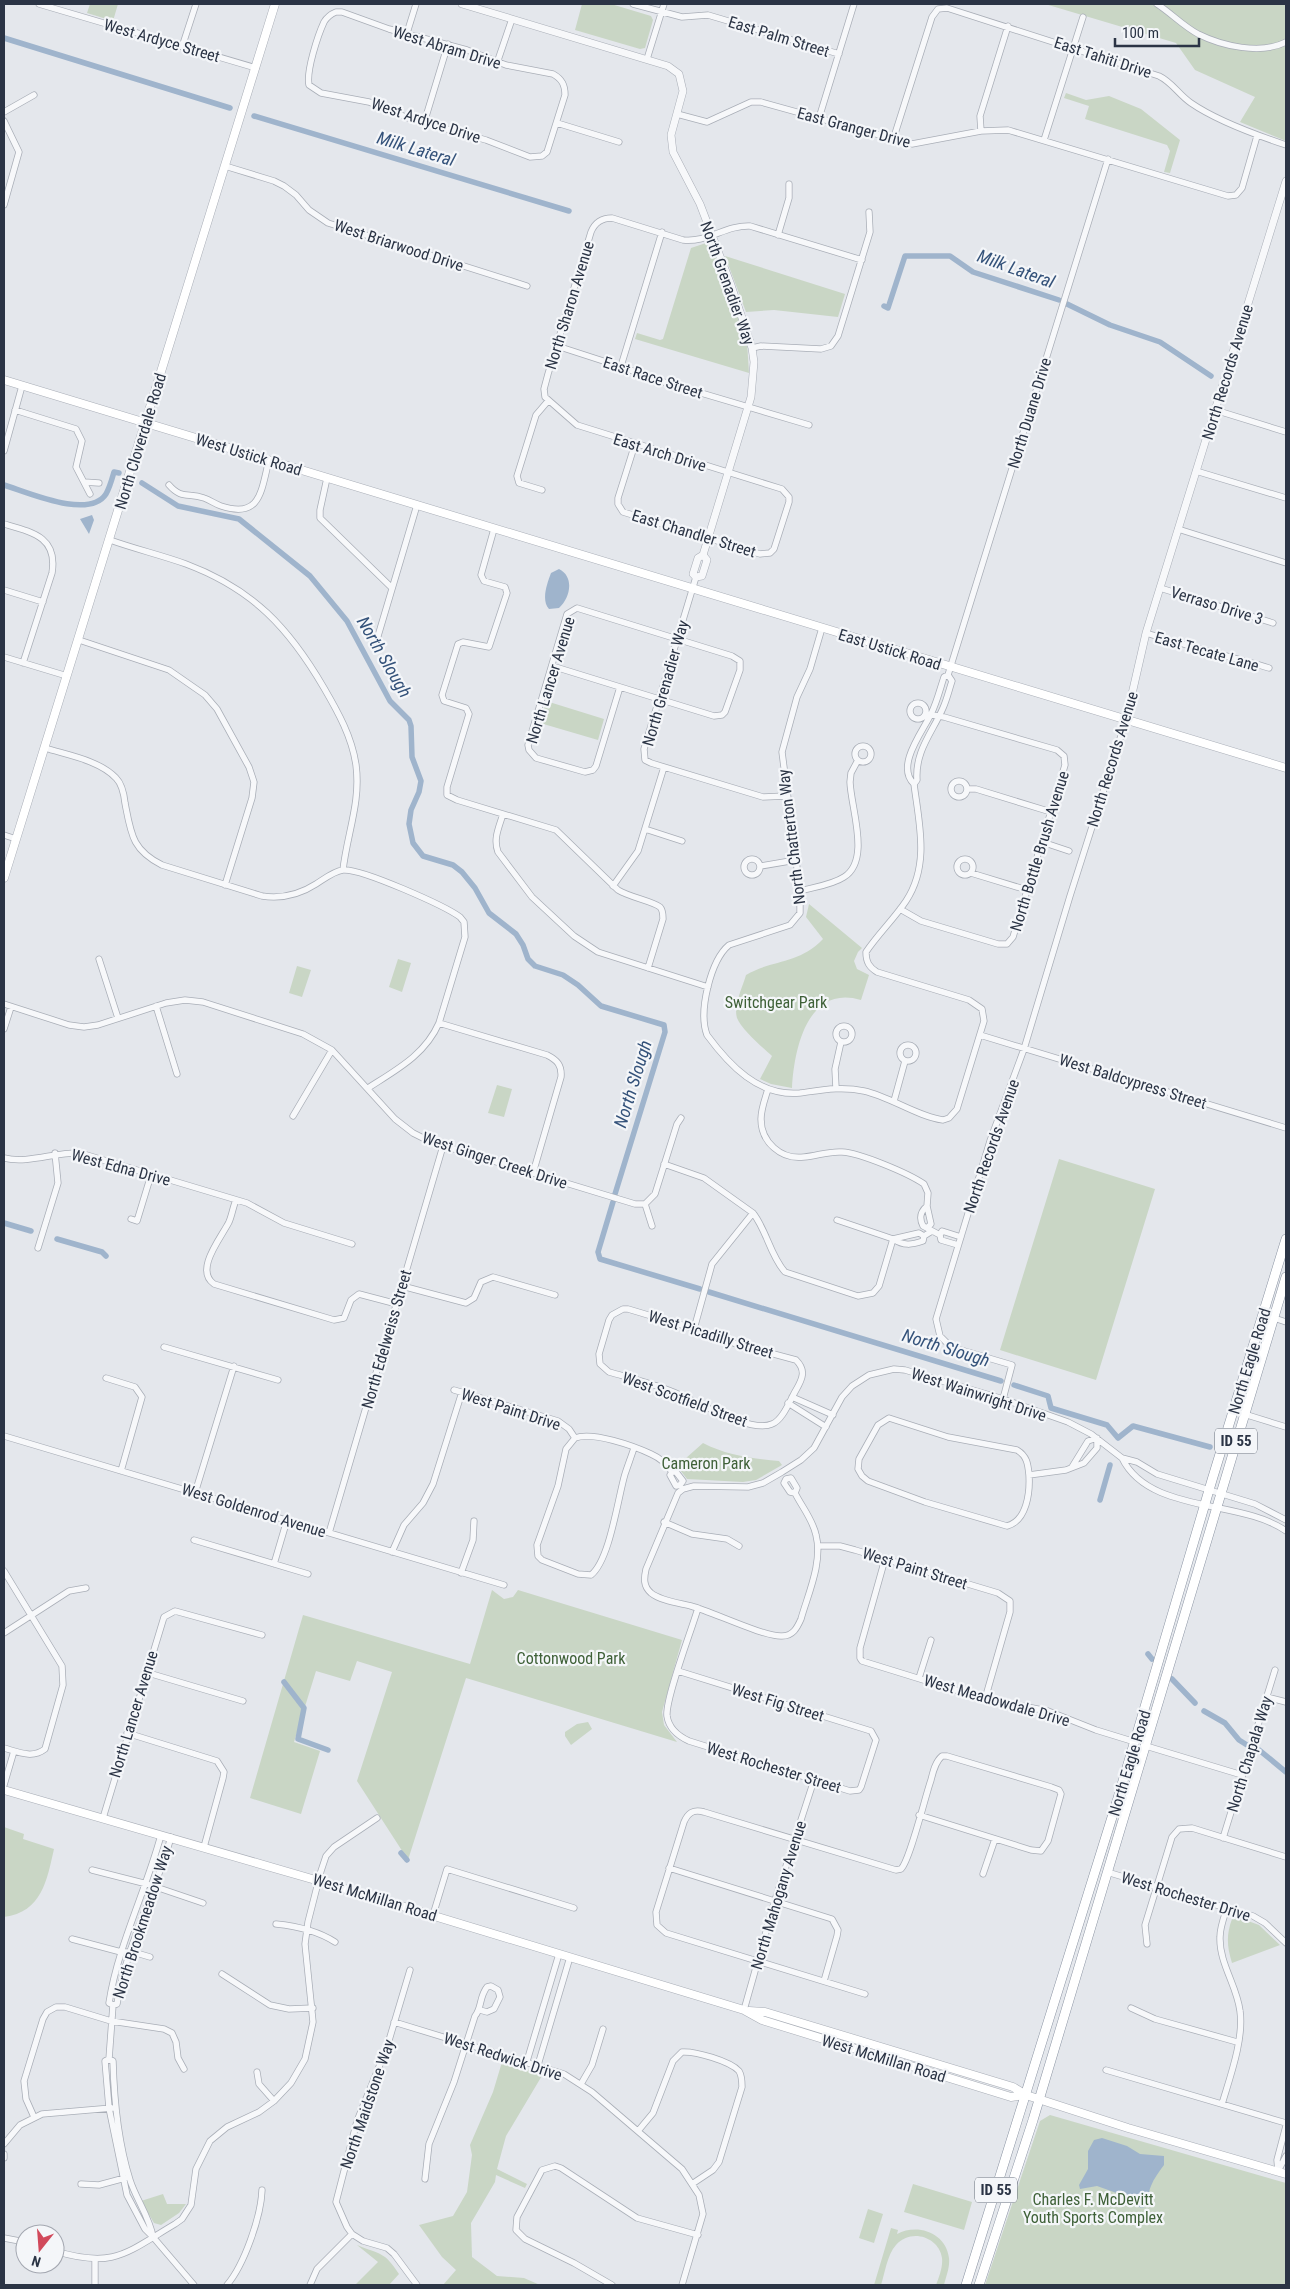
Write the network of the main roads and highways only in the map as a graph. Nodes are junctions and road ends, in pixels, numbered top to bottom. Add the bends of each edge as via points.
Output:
1 (275, 4) edge
2 (4, 380) edge
3 (146, 423) junction
4 (494, 529) joint
5 (1286, 768) edge
6 (4, 878) edge
7 (1286, 1240) edge
8 (1286, 1277) edge
9 (1141, 1722) junction
10 (1135, 1742) junction
11 (1146, 1746) junction
12 (1139, 1766) junction
13 (4, 1790) edge
14 (744, 2010) junction
15 (765, 2012) junction
16 (808, 2034) junction
17 (1026, 2096) junction
18 (1039, 2100) junction
19 (1286, 2174) edge
20 (966, 2285) edge
21 (979, 2285) edge

1 - 3 main road, North Cloverdale Road
2 - 3 main road, West Ustick Road
3 - 4 main road, West Ustick Road
3 - 6 main road, North Cloverdale Road
4 - 5 main road, East Ustick Road via 822,628 950,671
7 - 9 highway, North Eagle Road / ID 55
8 - 11 highway, North Eagle Road / ID 55
9 - 10 highway, North Eagle Road / ID 55
9 - 11 highway
10 - 12 highway
10 - 17 highway, North Eagle Road / ID 55
11 - 12 highway, North Eagle Road / ID 55
12 - 18 highway, North Eagle Road / ID 55
13 - 14 main road, West McMillan Road via 171,1837
14 - 15 main road, West McMillan Road
14 - 16 main road, West McMillan Road via 762,2020
15 - 16 main road via 777,2020 805,2029
15 - 17 main road, West McMillan Road via 1013,2087
16 - 17 main road, West McMillan Road via 1011,2097
17 - 18 main road, West McMillan Road
17 - 20 highway, North Eagle Road / ID 55
18 - 19 main road, West McMillan Road
18 - 21 highway, North Eagle Road / ID 55

